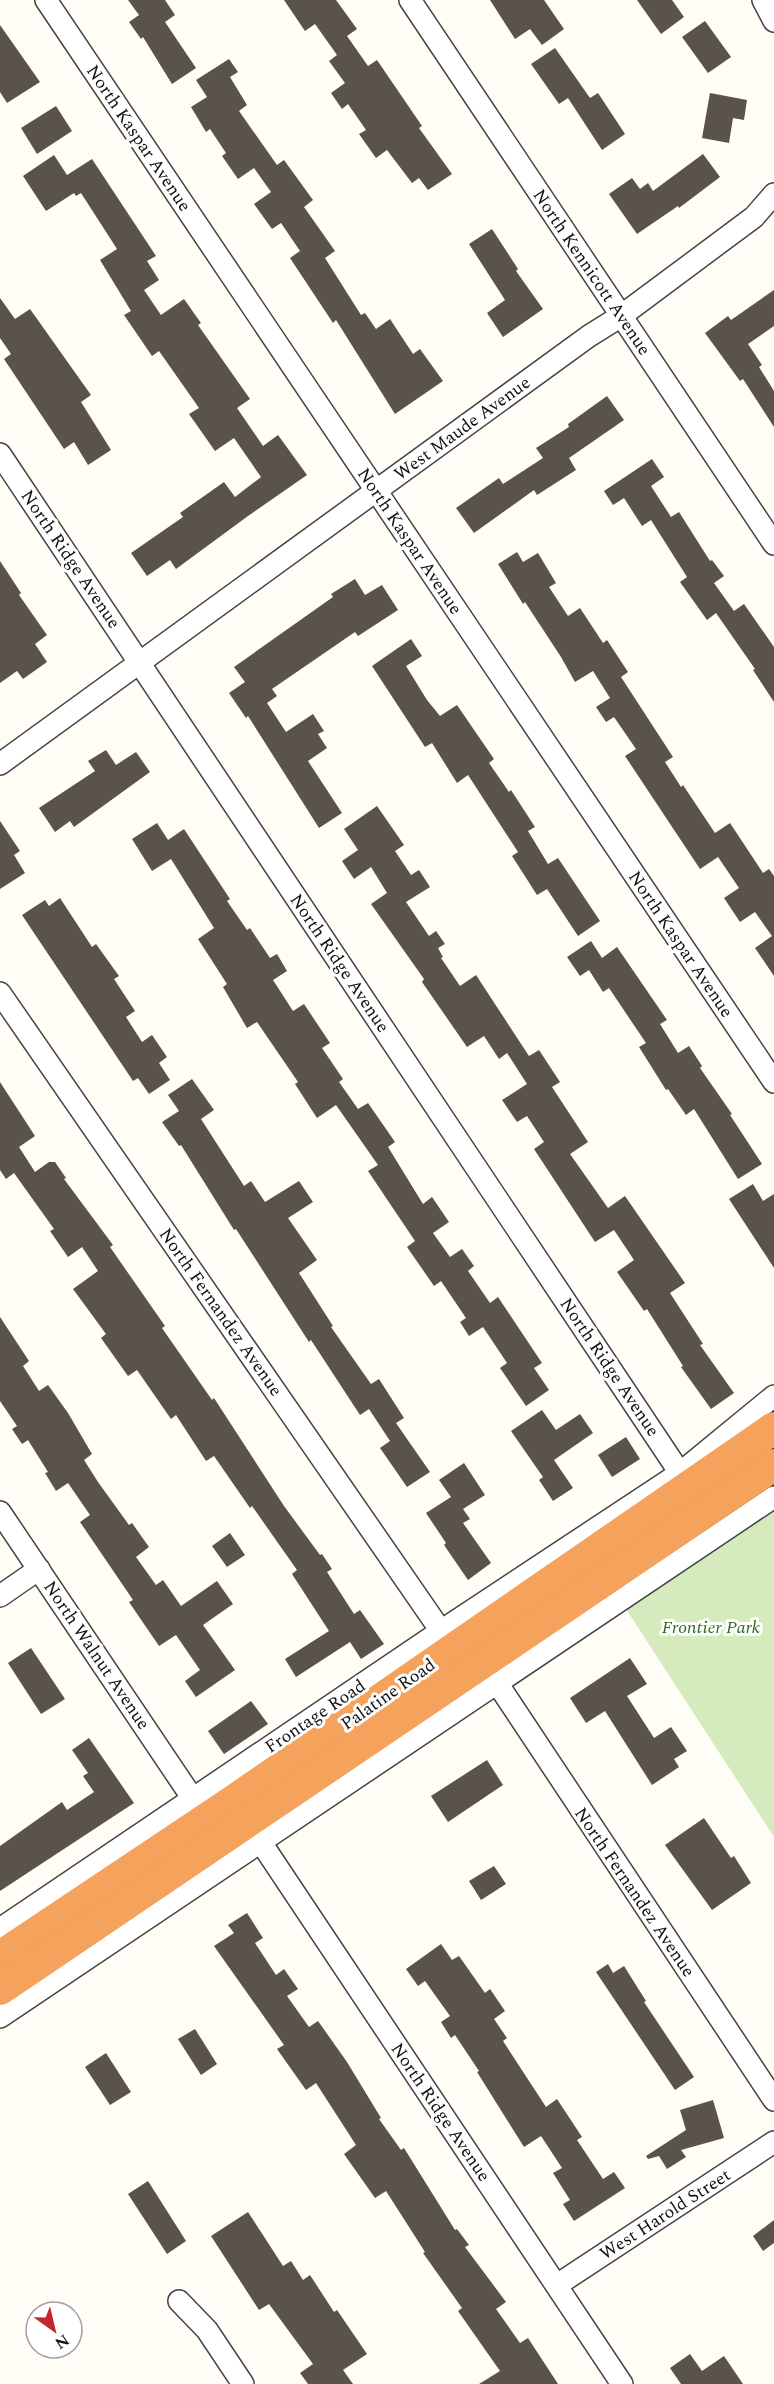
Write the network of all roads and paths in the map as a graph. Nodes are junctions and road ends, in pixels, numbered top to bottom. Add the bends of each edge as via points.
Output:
1 (46, 0) edge
2 (410, 0) edge
3 (763, 0) edge
4 (774, 21) edge
5 (774, 194) edge
6 (621, 316) junction
7 (0, 454) edge
8 (375, 490) junction
9 (774, 544) edge
10 (140, 662) junction
11 (0, 764) edge
12 (0, 993) edge
13 (774, 1082) edge
14 (774, 1396) edge
15 (774, 1428) edge
16 (774, 1465) edge
17 (680, 1473) junction
18 (774, 1497) edge
19 (0, 1512) edge
20 (39, 1569) junction
21 (0, 1596) edge
22 (441, 1631) junction
23 (497, 1683) junction
24 (193, 1799) junction
25 (260, 1841) junction
26 (0, 1929) edge
27 (0, 1957) edge
28 (0, 1989) edge
29 (0, 2018) edge
30 (774, 2100) edge
31 (774, 2142) edge
32 (557, 2285) junction
33 (179, 2301) dead end
34 (243, 2384) edge
35 (622, 2384) edge

1 - 8 street, North Kaspar Avenue
2 - 6 street, North Kennicott Avenue
3 - 4 street
5 - 6 street, West Maude Avenue via 754,217
6 - 8 street, West Maude Avenue
6 - 9 street, North Kennicott Avenue
7 - 10 street, North Ridge Avenue
8 - 10 street, West Maude Avenue
8 - 13 street, North Kaspar Avenue
10 - 11 street, West Maude Avenue
10 - 17 street, North Ridge Avenue
12 - 22 street, North Fernandez Avenue
14 - 17 street, Frontage Road
15 - 27 highway, Palatine Road
16 - 28 highway, Palatine Road
17 - 22 street, Frontage Road
18 - 23 street
19 - 20 street, North Walnut Avenue
20 - 21 street
20 - 24 street, North Walnut Avenue
22 - 24 street, Frontage Road
23 - 25 street
23 - 30 street, North Fernandez Avenue
24 - 26 street, Frontage Road
25 - 29 street
25 - 32 street, North Ridge Avenue
31 - 32 street, West Harold Street
32 - 35 street, North Ridge Avenue
33 - 34 street via 207,2330

